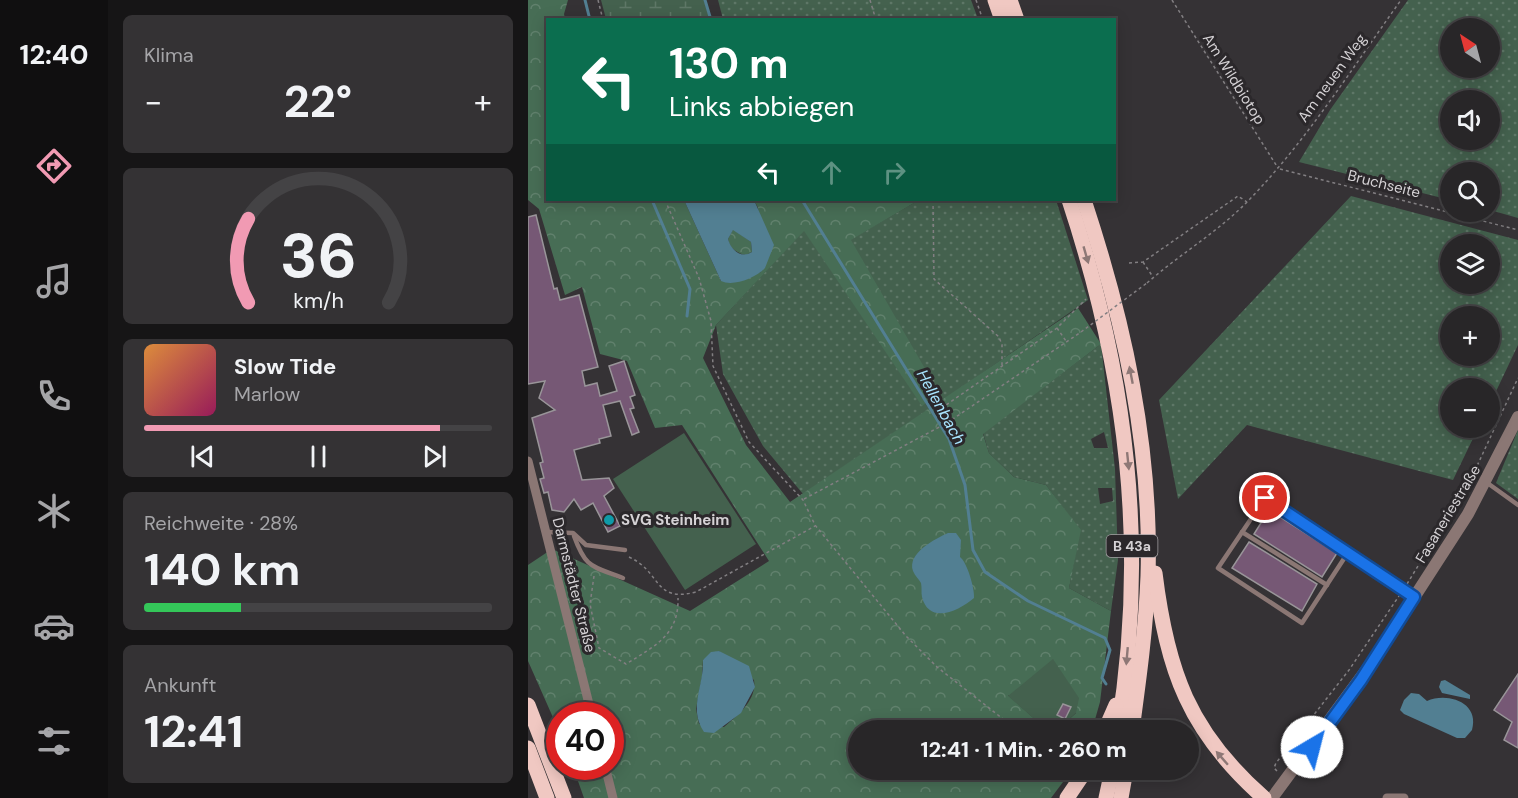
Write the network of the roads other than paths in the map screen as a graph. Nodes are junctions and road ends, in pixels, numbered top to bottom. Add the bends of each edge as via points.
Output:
1 (994, 0) edge
2 (1010, 0) edge
3 (1001, 18) edge
4 (1016, 18) edge
5 (1069, 201) edge
6 (1084, 201) edge
7 (1518, 417) edge
8 (528, 461) edge
9 (1486, 482) junction
10 (1145, 496) junction
11 (1518, 506) edge
12 (546, 532) junction
13 (1242, 532) junction
14 (573, 533) junction
15 (625, 550) road end
16 (1347, 554) junction
17 (623, 578) dead end
18 (1327, 585) junction
19 (1414, 597) junction
20 (1124, 688) junction
21 (588, 702) edge
22 (528, 705) edge
23 (1110, 720) edge
24 (1119, 720) edge
25 (1133, 720) edge
26 (528, 748) edge
27 (608, 780) edge
28 (1079, 780) edge
29 (1110, 780) edge
30 (1124, 780) edge
31 (547, 798) edge
32 (564, 798) edge
33 (613, 798) edge
34 (1067, 798) edge
35 (1106, 798) edge
36 (1121, 798) edge
37 (1264, 798) edge
38 (1272, 798) edge
39 (1387, 798) edge
40 (1404, 798) edge

1 - 3 highway
2 - 4 highway
5 -> 20 highway, B 43a via 1111,348 1129,473 1132,592
10 -> 6 highway, B 43a via 1136,402 1125,343
7 - 9 street, Fasaneriestraße
8 - 12 street, Darmstädter Straße
9 - 11 lane
9 - 19 street, Fasaneriestraße
10 - 25 highway, B 43a via 1146,605
37 -> 10 highway via 1216,751 1189,707 1175,673 1157,594
12 - 14 lane
12 - 21 street, Darmstädter Straße
13 - 16 lane via 1265,498
13 - 18 lane
13 - 18 lane via 1218,568 1302,623
14 - 15 lane via 586,545
14 - 17 lane via 582,558
16 - 18 lane
16 - 19 lane
19 - 38 street, Fasaneriestraße via 1361,680
20 - 23 highway
20 - 24 highway, B 43a
22 - 32 highway
26 - 31 highway
27 - 33 street
28 - 34 highway
29 - 35 highway
30 - 36 highway
39 - 40 street

